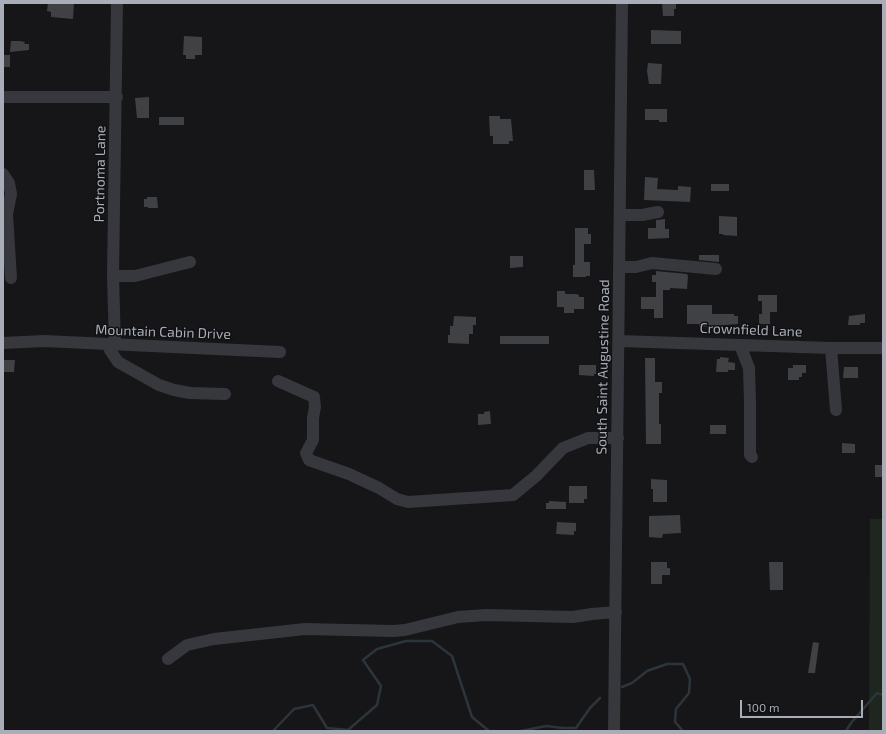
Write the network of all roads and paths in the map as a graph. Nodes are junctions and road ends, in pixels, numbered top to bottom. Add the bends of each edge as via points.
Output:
1 (117, 3) edge
2 (622, 3) edge
3 (3, 97) edge
4 (116, 97) junction
5 (3, 174) edge
6 (658, 212) dead end
7 (620, 214) junction
8 (190, 262) dead end
9 (619, 267) junction
10 (716, 269) dead end
11 (113, 276) junction
12 (11, 278) dead end
13 (618, 340) junction
14 (3, 343) edge
15 (112, 345) junction
16 (740, 345) junction
17 (831, 348) junction
18 (883, 348) edge
19 (280, 352) dead end
20 (278, 381) dead end
21 (225, 394) dead end
22 (836, 410) dead end
23 (618, 438) junction
24 (752, 457) dead end
25 (616, 612) junction
26 (168, 659) dead end
27 (614, 731) edge

1 - 4 street, Portnoma Lane
2 - 7 street, South Saint Augustine Road
3 - 4 street
4 - 11 street, Portnoma Lane
5 - 12 street via 12,194 7,214
6 - 7 street via 642,215
7 - 9 street, South Saint Augustine Road
8 - 11 street via 135,276
9 - 10 street via 652,263
9 - 13 street, South Saint Augustine Road
11 - 15 street, Portnoma Lane
13 - 16 street, Crownfield Lane
13 - 23 street, South Saint Augustine Road
14 - 15 street, Mountain Cabin Drive
15 - 19 street, Mountain Cabin Drive
15 - 21 street via 110,350 118,362 159,385 190,393
16 - 17 street, Crownfield Lane
16 - 24 street via 749,368
17 - 18 street, Crownfield Lane
17 - 22 street
20 - 23 street via 314,397 313,440 306,453 309,460 349,474 397,499 408,502 513,495 563,448 588,438
23 - 25 street, South Saint Augustine Road
25 - 26 street via 573,617 458,617 393,631 305,629 214,639 187,645
25 - 27 street, South Saint Augustine Road

